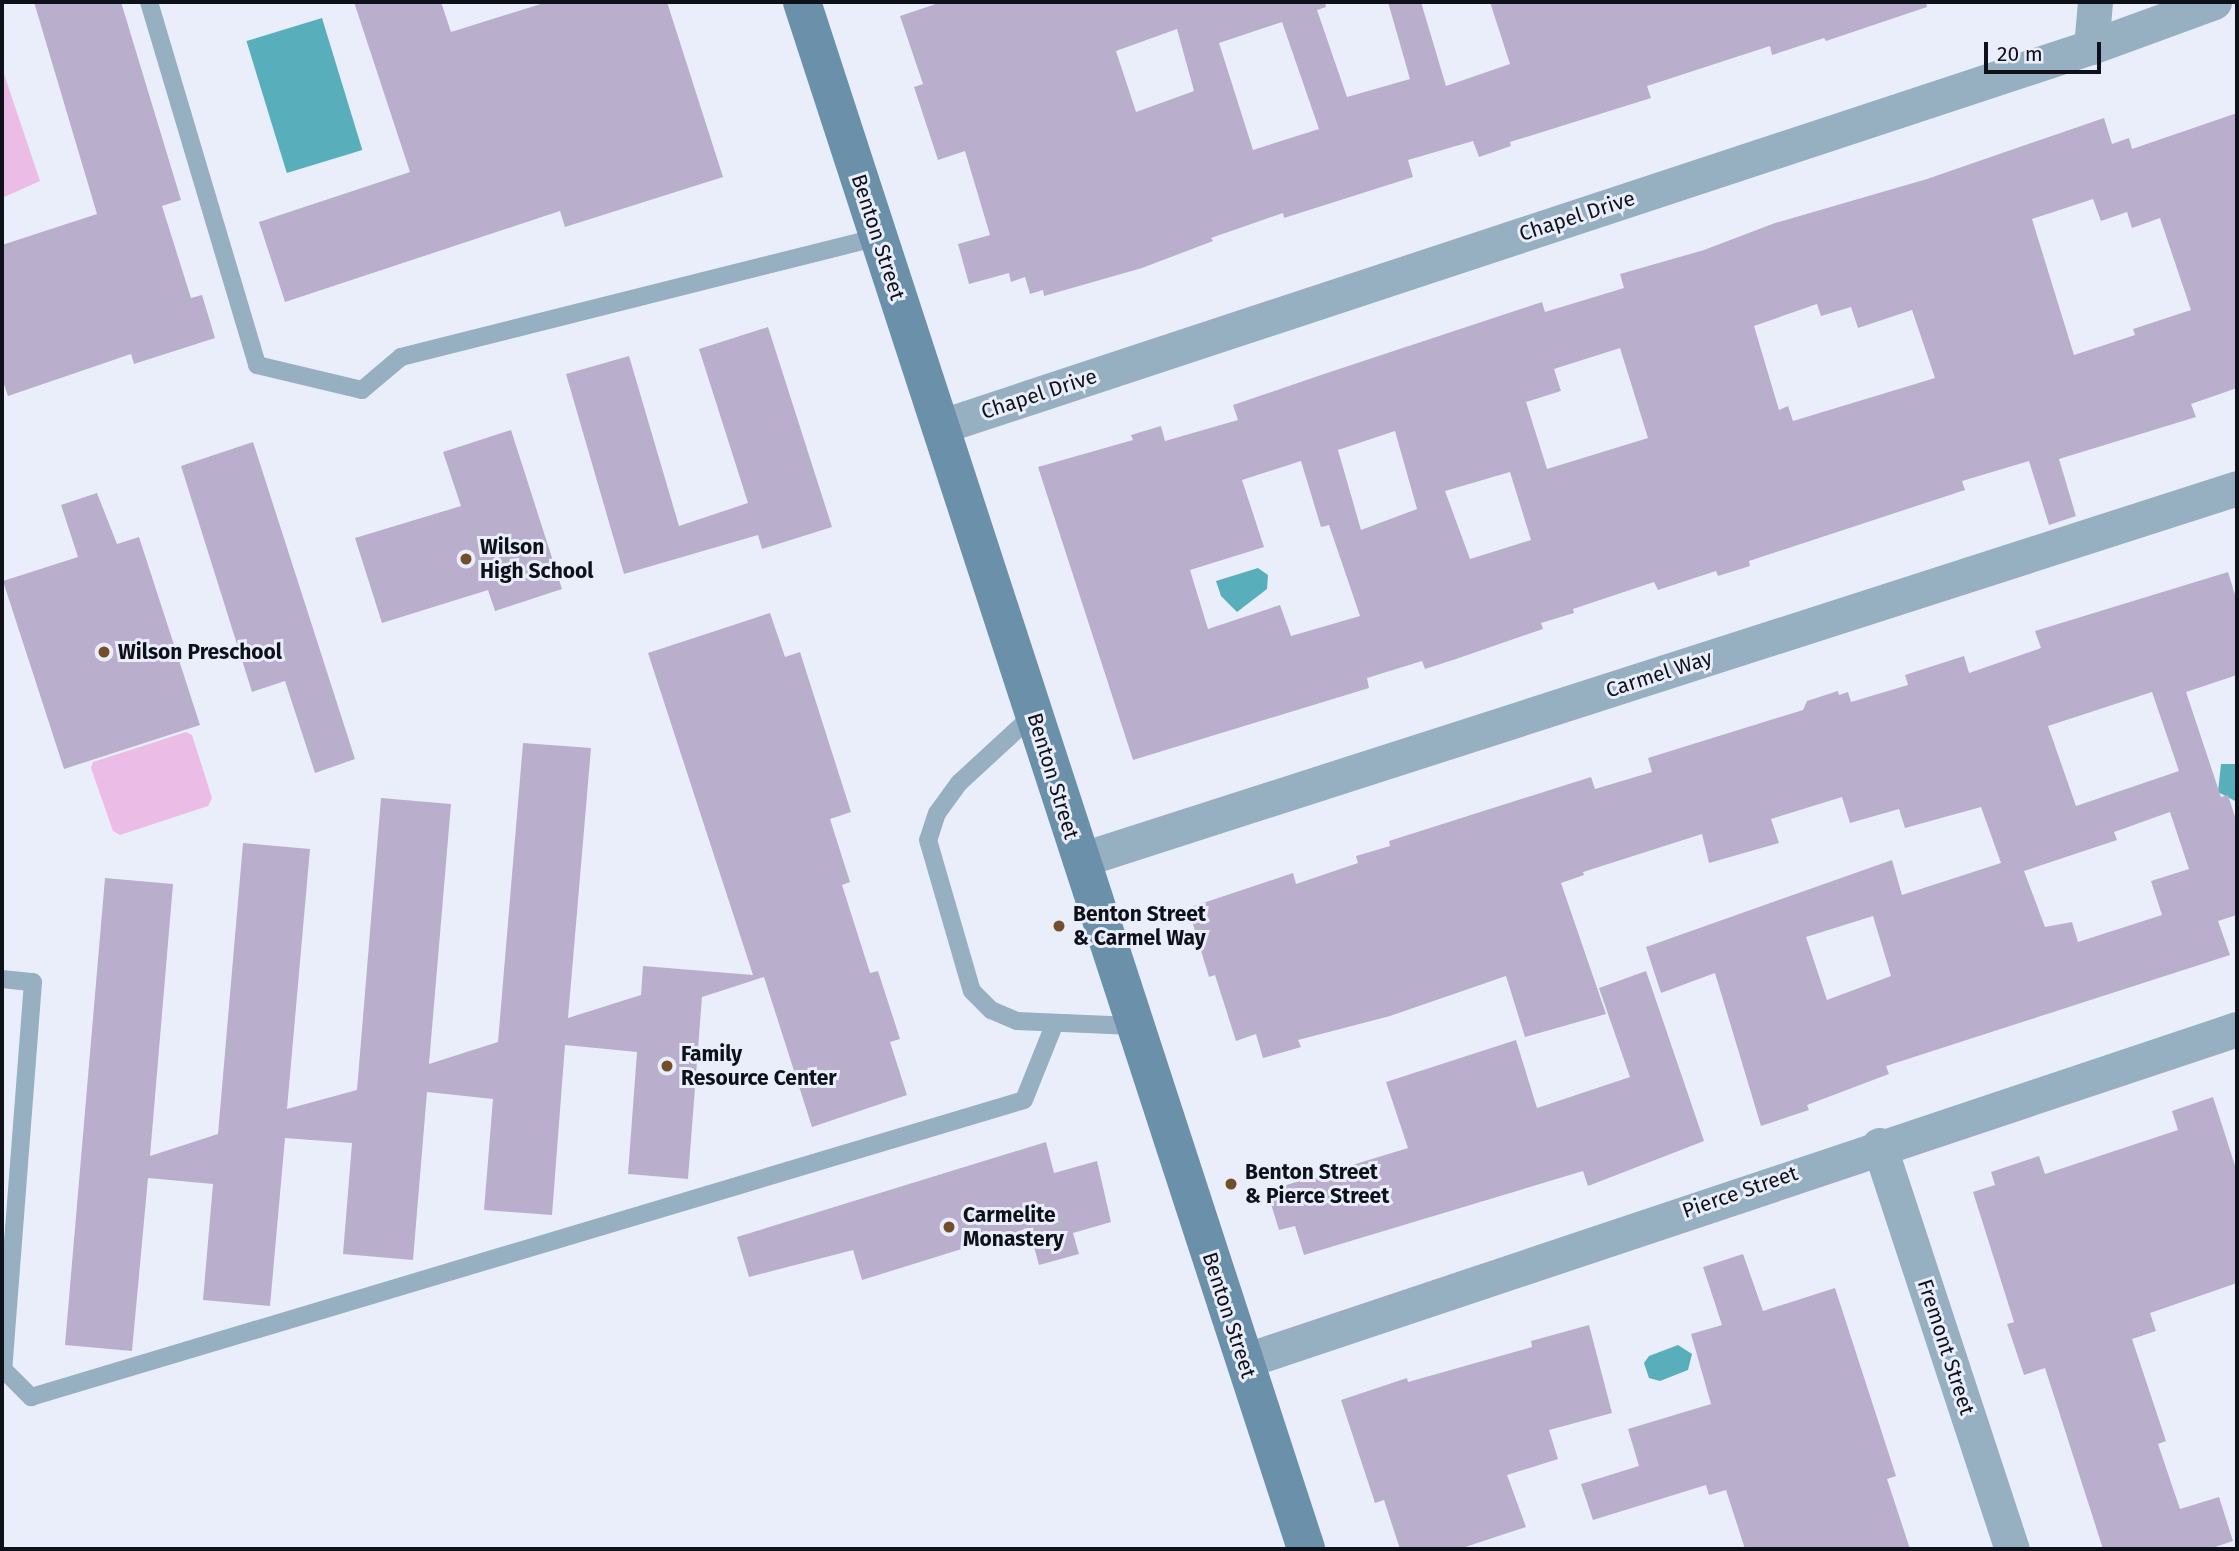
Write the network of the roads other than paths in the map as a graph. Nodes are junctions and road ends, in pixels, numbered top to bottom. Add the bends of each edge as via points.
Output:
1 (149, 2) edge
2 (802, 2) edge
3 (2095, 2) edge
4 (2214, 2) edge
5 (2091, 47) junction
6 (878, 237) junction
7 (939, 426) junction
8 (2237, 488) edge
9 (1034, 713) junction
10 (1080, 860) junction
11 (2, 979) edge
12 (1054, 1025) junction
13 (1133, 1026) junction
14 (2237, 1029) edge
15 (1879, 1145) junction
16 (1244, 1361) junction
17 (2, 1370) edge
18 (1306, 1549) edge
19 (2012, 1549) edge

1 - 6 lane via 257,365 362,390 401,357
2 - 6 main road, Benton Street
3 - 5 street
4 - 5 street, Chapel Drive
5 - 7 street, Chapel Drive
6 - 7 main road, Benton Street
7 - 9 main road, Benton Street
8 - 10 street, Carmel Way
9 - 10 main road, Benton Street
9 - 12 lane via 959,783 937,813 928,840 972,991 990,1010
10 - 13 main road, Benton Street
11 - 17 lane via 33,982
12 - 13 lane
12 - 17 lane via 1024,1100 31,1397
13 - 16 main road, Benton Street
14 - 15 street, Pierce Street
15 - 16 street, Pierce Street
15 - 19 street, Fremont Street
16 - 18 main road, Benton Street

